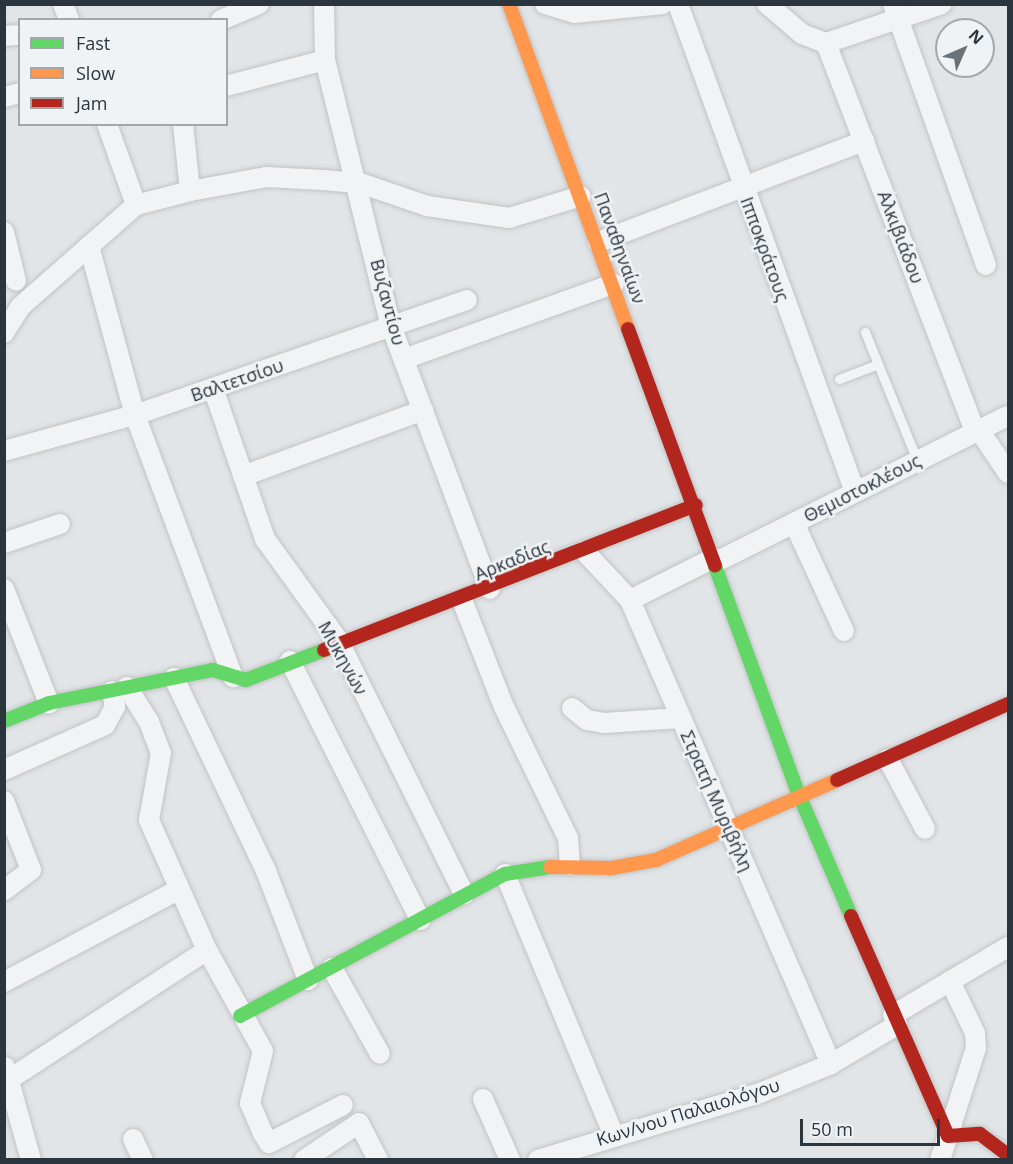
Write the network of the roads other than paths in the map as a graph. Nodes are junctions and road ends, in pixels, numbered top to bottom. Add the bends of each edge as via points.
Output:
1 (259, 4) edge
2 (324, 4) edge
3 (509, 4) edge
4 (545, 4) edge
5 (663, 4) edge
6 (678, 4) edge
7 (767, 4) edge
8 (942, 4) edge
9 (896, 13) edge
10 (226, 18) edge
11 (826, 43) junction
12 (325, 60) junction
13 (228, 85) edge
14 (108, 126) edge
15 (183, 126) edge
16 (864, 141) junction
17 (360, 183) junction
18 (742, 187) junction
19 (190, 191) junction
20 (581, 196) junction
21 (136, 205) junction
22 (4, 232) edge
23 (598, 242) junction
24 (89, 246) junction
25 (986, 265) dead end
26 (10, 277) edge
27 (614, 284) junction
28 (31, 297) junction
29 (467, 300) dead end
30 (392, 326) junction
31 (866, 332) dead end
32 (4, 333) edge
33 (404, 359) junction
34 (878, 364) junction
35 (839, 379) dead end
36 (213, 388) junction
37 (423, 410) junction
38 (135, 415) junction
39 (1008, 416) edge
40 (977, 430) junction
41 (4, 451) edge
42 (917, 460) junction
43 (1008, 473) edge
44 (243, 476) junction
45 (855, 492) junction
46 (696, 505) junction
47 (794, 523) junction
48 (60, 524) dead end
49 (4, 543) edge
50 (584, 551) junction
51 (715, 560) junction
52 (4, 589) edge
53 (490, 589) junction
54 (462, 600) junction
55 (630, 600) junction
56 (844, 631) dead end
57 (338, 640) junction
58 (290, 661) junction
59 (232, 677) junction
60 (174, 678) junction
61 (119, 689) junction
62 (49, 703) junction
63 (1008, 704) edge
64 (572, 708) dead end
65 (681, 718) junction
66 (4, 721) edge
67 (888, 759) junction
68 (4, 770) edge
69 (799, 795) junction
70 (4, 801) edge
71 (729, 829) junction
72 (925, 829) dead end
73 (570, 865) junction
74 (505, 874) junction
75 (4, 890) edge
76 (178, 890) junction
77 (464, 894) junction
78 (420, 920) junction
79 (1008, 947) edge
80 (207, 950) junction
81 (332, 968) junction
82 (308, 980) junction
83 (950, 981) junction
84 (4, 982) edge
85 (240, 1016) junction
86 (895, 1020) junction
87 (380, 1054) dead end
88 (831, 1064) junction
89 (7, 1073) edge
90 (483, 1099) dead end
91 (343, 1105) dead end
92 (13, 1131) edge
93 (613, 1134) junction
94 (948, 1136) junction
95 (133, 1138) dead end
96 (274, 1151) edge
97 (1008, 1155) edge
98 (31, 1160) edge
99 (143, 1160) edge
100 (304, 1160) edge
101 (378, 1160) edge
102 (510, 1160) edge
103 (538, 1160) edge
104 (940, 1160) edge

1 - 10 street
2 - 12 street, Βυζαντίου
3 - 20 street, Παναθηναίων
4 - 5 street via 574,13
6 - 18 street, Ιπποκράτους
7 - 11 street via 802,34
8 - 9 street
9 - 11 street
9 - 25 street
11 - 16 street, Αλκιβιάδου
12 - 13 street
12 - 17 street, Βυζαντίου
14 - 21 street
15 - 19 street
16 - 18 street
16 - 40 street, Αλκιβιάδου
17 - 19 street via 266,177
17 - 20 street via 427,206 509,218
17 - 30 street, Βυζαντίου
18 - 23 street
18 - 45 street, Ιπποκράτους
19 - 21 street
20 - 23 street, Παναθηναίων
21 - 24 street
22 - 26 street
23 - 27 street, Παναθηναίων
24 - 28 street
24 - 38 street
26 - 28 street
27 - 33 street
27 - 46 street, Παναθηναίων
28 - 32 street
29 - 30 street, Βαλτετσίου
30 - 33 street, Βυζαντίου
30 - 36 street, Βαλτετσίου
31 - 34 lane
33 - 37 street, Βυζαντίου
34 - 35 lane
34 - 42 lane
36 - 38 street, Βαλτετσίου
36 - 44 street, Μυκηνών
37 - 44 street
37 - 53 street, Βυζαντίου
38 - 41 street, Βαλτετσίου
38 - 59 street
39 - 40 street, Θεμιστοκλέους
40 - 42 street, Θεμιστοκλέους
40 - 43 street, Αλκιβιάδου
42 - 45 street, Θεμιστοκλέους
44 - 57 street, Μυκηνών via 265,539
45 - 47 street, Θεμιστοκλέους
46 - 50 street, Αρκαδίας
46 - 51 street, Παναθηναίων
47 - 51 street, Θεμιστοκλέους
47 - 56 street
48 - 49 street
50 - 53 street, Αρκαδίας
50 - 55 street, Στρατή Μυριβήλη
51 - 55 street, Θεμιστοκλέους
51 - 69 street, Παναθηναίων
52 - 62 street
53 - 54 street, Αρκαδίας
54 - 57 street, Αρκαδίας
54 - 73 street via 504,707 568,838
55 - 65 street, Στρατή Μυριβήλη
57 - 58 street, Αρκαδίας
57 - 77 street, Μυκηνών
58 - 59 street, Αρκαδίας via 246,680
58 - 78 street
59 - 60 street, Αρκαδίας via 213,670
60 - 61 street, Αρκαδίας
60 - 82 street via 266,871
61 - 62 street, Αρκαδίας
61 - 68 street via 105,725
61 - 76 street via 158,741 149,820
62 - 66 street, Αρκαδίας
63 - 67 street
64 - 65 street via 587,720 604,723
65 - 71 street, Στρατή Μυριβήλη
67 - 69 street
67 - 72 street
69 - 71 street
69 - 86 street, Παναθηναίων
70 - 75 street via 31,870
71 - 73 street via 656,861 612,868
71 - 88 street, Στρατή Μυριβήλη
73 - 74 street
74 - 77 street
74 - 93 street
76 - 80 street
76 - 84 street
77 - 78 street
78 - 81 street
79 - 83 street, Κων/νου Παλαιολόγου
80 - 85 street
80 - 89 street
81 - 82 street
81 - 87 street
82 - 85 street
83 - 86 street, Κων/νου Παλαιολόγου
83 - 94 street via 975,1033 976,1048
85 - 96 street via 262,1051 250,1103
86 - 88 street, Κων/νου Παλαιολόγου
86 - 94 street, Παναθηναίων
88 - 93 street, Κων/νου Παλαιολόγου via 738,1101
89 - 92 street
90 - 102 street
91 - 96 street
92 - 98 street
93 - 103 street, Κων/νου Παλαιολόγου
94 - 97 street via 980,1134
94 - 104 street
95 - 99 street
100 - 101 street via 359,1123

